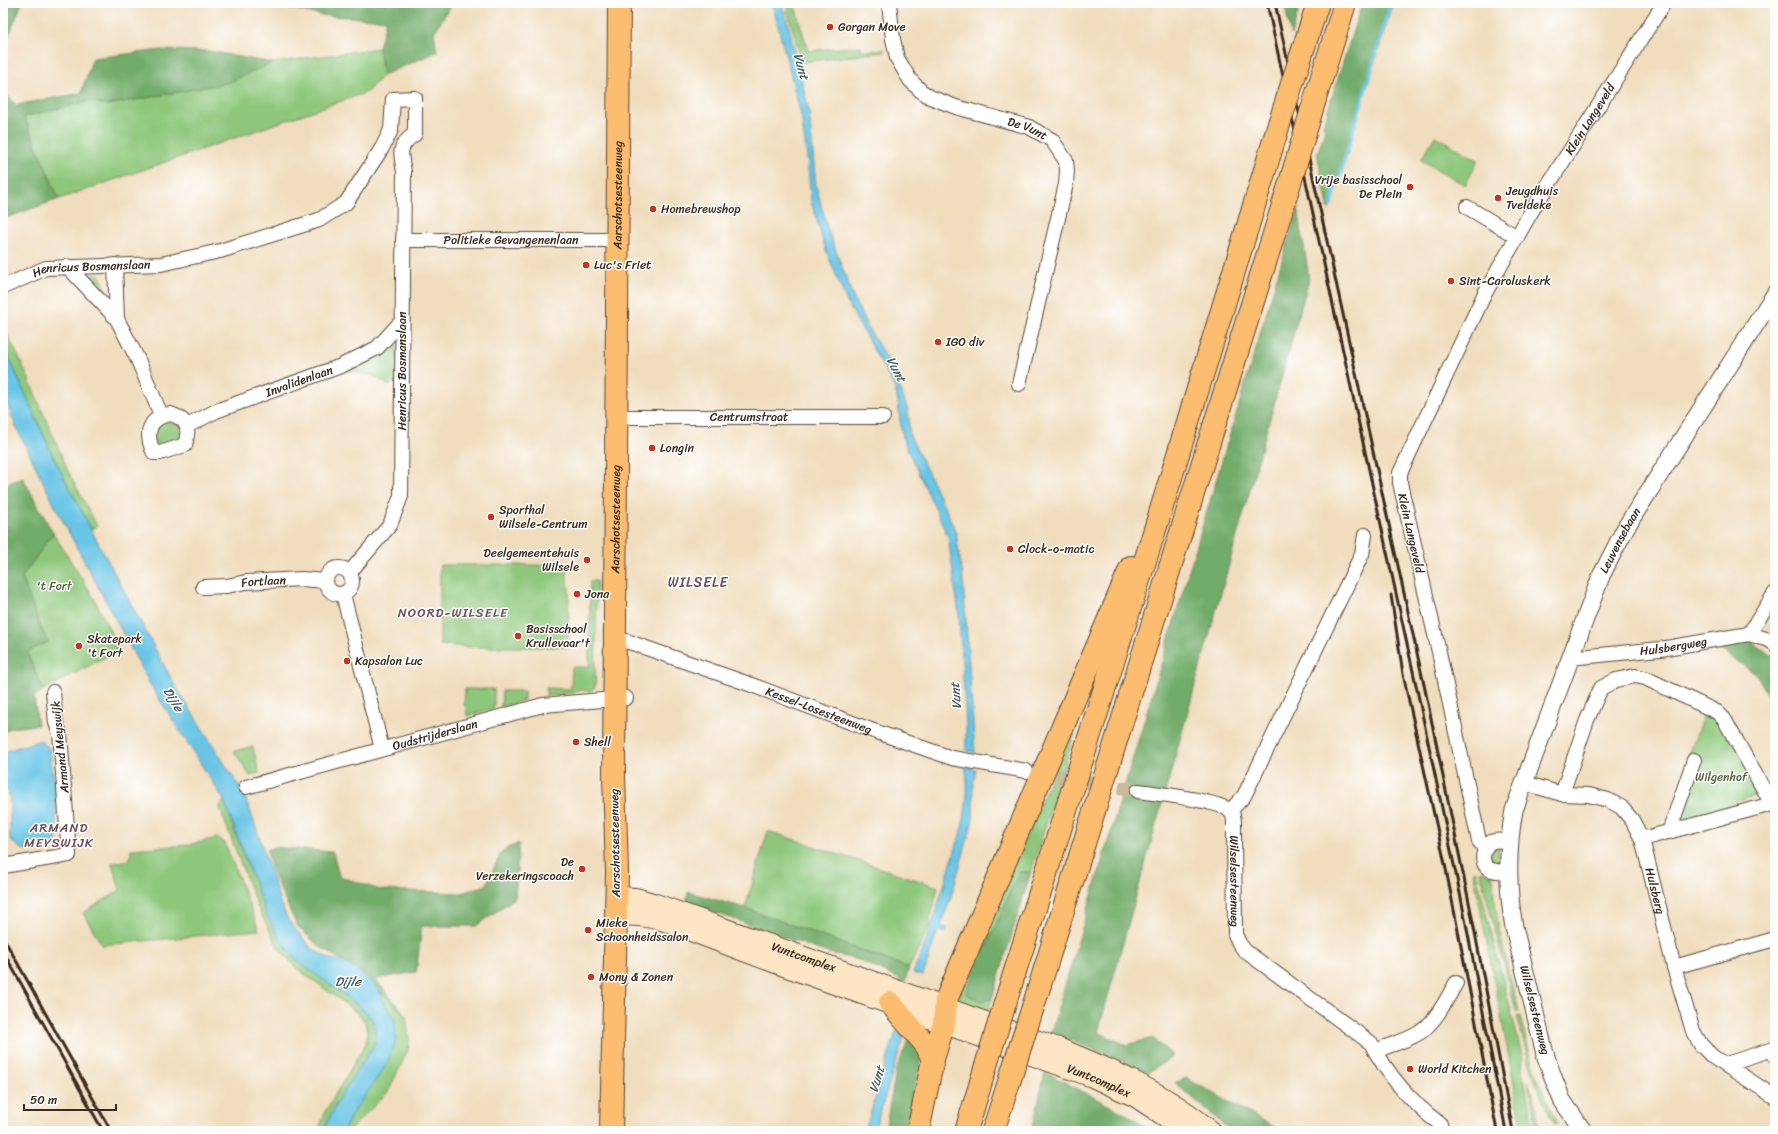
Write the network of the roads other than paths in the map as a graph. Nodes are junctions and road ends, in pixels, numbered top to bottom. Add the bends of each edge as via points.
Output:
1 (619, 3) edge
2 (889, 3) edge
3 (1318, 3) edge
4 (1345, 3) edge
5 (1664, 3) edge
6 (382, 148) junction
7 (400, 152) junction
8 (1467, 207) dead end
9 (1517, 237) junction
10 (403, 240) junction
11 (618, 240) junction
12 (115, 265) junction
13 (67, 266) junction
14 (3, 287) edge
15 (1775, 294) edge
16 (117, 319) junction
17 (401, 322) junction
18 (1019, 384) dead end
19 (161, 415) junction
20 (616, 417) junction
21 (883, 417) dead end
22 (187, 426) junction
23 (1157, 523) junction
24 (1365, 535) dead end
25 (350, 572) junction
26 (325, 582) junction
27 (203, 587) dead end
28 (1775, 593) edge
29 (343, 594) junction
30 (1749, 634) junction
31 (615, 640) junction
32 (1775, 644) edge
33 (1570, 658) junction
34 (53, 692) dead end
35 (620, 698) junction
36 (382, 749) junction
37 (1694, 760) dead end
38 (1026, 771) tunnel mouth
39 (1524, 783) junction
40 (246, 787) dead end
41 (1138, 791) tunnel mouth
42 (1562, 794) junction
43 (1514, 810) joint
44 (1230, 811) junction
45 (1669, 832) junction
46 (1642, 839) junction
47 (1509, 841) junction
48 (1485, 848) junction
49 (3, 866) edge
50 (1508, 872) junction
51 (616, 906) junction
52 (1775, 939) edge
53 (1674, 967) junction
54 (1456, 983) dead end
55 (890, 1003) junction
56 (945, 1031) junction
57 (1375, 1051) junction
58 (1775, 1056) edge
59 (1726, 1064) junction
60 (1009, 1082) junction
61 (1775, 1097) edge
62 (1440, 1124) dead end
63 (611, 1131) edge
64 (918, 1131) edge
65 (966, 1131) edge
66 (993, 1131) edge
67 (1009, 1131) edge
68 (1188, 1131) edge
69 (1211, 1131) edge
70 (1583, 1131) edge

1 - 11 main road, Aarschotsesteenweg
2 - 18 street, De Vunt via 897,58 910,80 921,91 956,107 1029,127 1052,140 1066,161 1066,184
3 - 23 main road, bridge
4 - 60 main road, bridge
5 - 9 street, Klein Langeveld
6 - 7 street
6 - 7 street, Henricus Bosmanslaan via 391,130 393,99 415,98 415,134 407,139
6 - 12 street, Henricus Bosmanslaan via 346,203 319,220 220,252 161,264
7 - 10 street, Henricus Bosmanslaan via 404,171
8 - 9 street
9 - 48 street, Klein Langeveld via 1485,293 1400,478 1480,841
10 - 11 street, Politieke Gevangenenlaan
10 - 17 street, Henricus Bosmanslaan
11 - 20 main road, Aarschotsesteenweg
12 - 13 street, Henricus Bosmanslaan
12 - 16 street
13 - 14 street, Henricus Bosmanslaan via 46,268
13 - 16 street
15 - 33 street, Leuvensebaan via 1626,527 1601,576
16 - 19 street via 138,360
17 - 22 street, Invalidenlaan via 377,348 341,366 216,411
17 - 25 street, Henricus Bosmanslaan via 401,496 390,525
19 - 22 street via 171,414 181,418
19 - 22 street via 154,420 150,428 150,446 154,453 185,445
20 - 21 street, Centrumstraat
20 - 31 main road, Aarschotsesteenweg
23 - 56 main road via 1126,574 946,1000
23 - 65 main road, bridge
24 - 44 street via 1362,554 1244,796
25 - 26 street via 342,568 334,569 327,575
25 - 29 street via 352,585
26 - 27 street, Fortlaan via 302,579
26 - 29 street via 330,591
28 - 30 street
29 - 36 street
30 - 32 street, Hulsbergweg
30 - 33 street, Hulsbergweg via 1660,648
31 - 35 main road, Aarschotsesteenweg
31 - 38 street, Kessel-Losesteenweg via 632,643 952,758
33 - 39 street, Leuvensebaan
34 - 49 street, Armand Meyswijk via 56,723 60,732 69,855
35 - 36 street, Oudstrijderslaan via 543,705
35 - 51 main road, Aarschotsesteenweg
36 - 40 street, Oudstrijderslaan
37 - 45 street
39 - 42 street, Hulsberg
39 - 43 street, Leuvensebaan
41 - 44 street via 1189,798
42 - 45 street via 1586,720 1601,688 1616,680 1635,676 1645,678 1717,712 1724,719 1772,804
42 - 46 street, Hulsberg via 1589,795 1621,807 1632,820
43 - 47 street, Wilselsesteenweg
44 - 57 street, Wilselsesteenweg via 1234,832 1235,934 1239,943 1245,951 1371,1043
45 - 46 street
46 - 53 street, Hulsberg
47 - 48 street via 1491,842
47 - 50 street, Wilselsesteenweg
48 - 50 street, Klein Langeveld via 1483,860 1489,869
50 - 70 street, Wilselsesteenweg via 1510,908 1545,1054 1562,1100
51 - 55 main road, Vuntcomplex via 640,916 659,919
51 - 56 main road, Vuntcomplex via 636,898 653,903
51 - 63 main road, Aarschotsesteenweg
52 - 53 street
53 - 59 street, Hulsberg via 1693,1032 1700,1045 1713,1057
54 - 57 street via 1426,1028 1410,1038
55 - 56 main road, Vuntcomplex
55 - 56 main road via 926,1045
56 - 64 main road
56 - 68 main road, Vuntcomplex via 1090,1076 1136,1097
56 - 69 main road, Vuntcomplex via 990,1023 1058,1048 1134,1080 1166,1097
57 - 62 street, Wilselsesteenweg via 1414,1101
58 - 59 street via 1773,1049
59 - 61 street, Hulsberg
60 - 66 main road
60 - 67 main road

